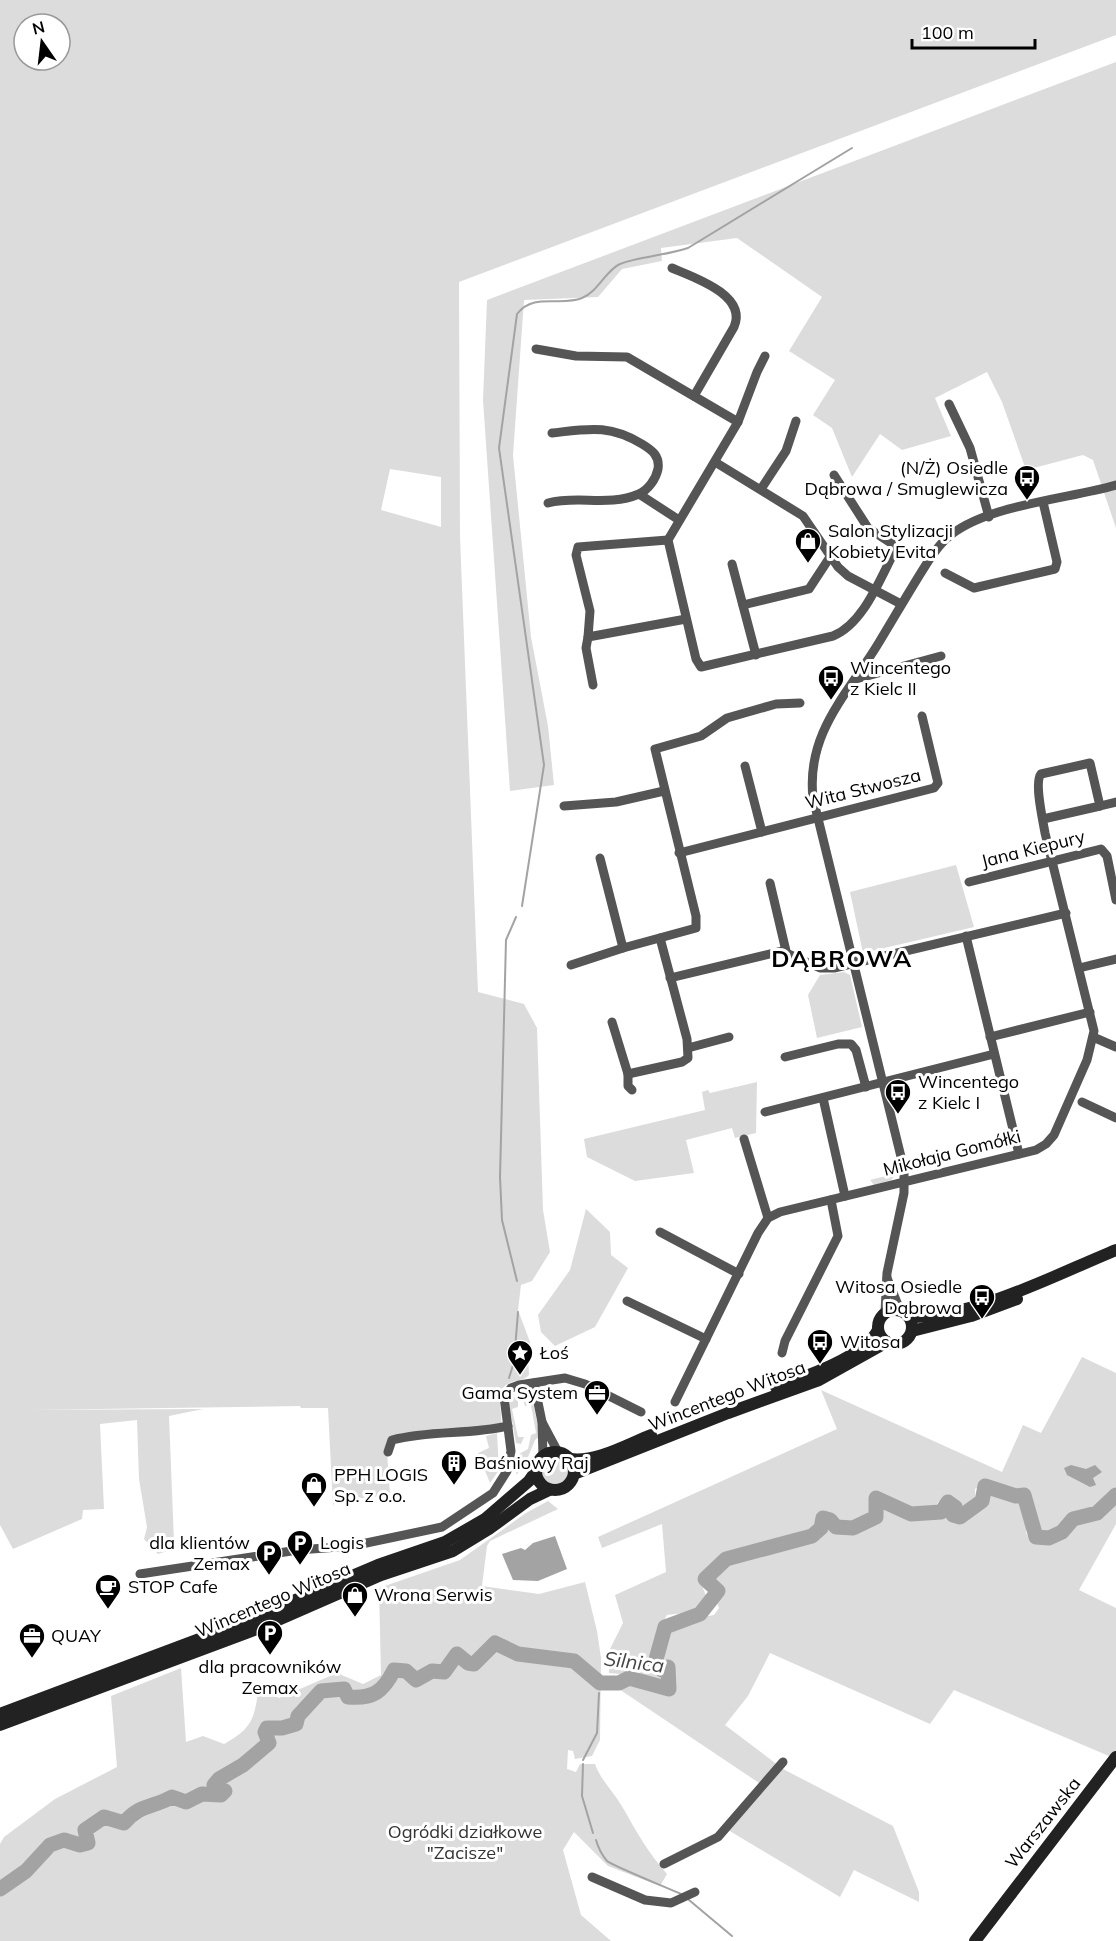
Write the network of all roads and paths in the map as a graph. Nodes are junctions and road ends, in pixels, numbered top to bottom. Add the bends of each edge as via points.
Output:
1 (672, 268) dead end
2 (536, 349) dead end
3 (765, 356) dead end
4 (694, 396) junction
5 (949, 404) dead end
6 (796, 420) dead end
7 (738, 422) junction
8 (552, 433) dead end
9 (715, 462) junction
10 (834, 475) dead end
11 (1116, 485) edge
12 (761, 489) junction
13 (639, 494) junction
14 (548, 502) dead end
15 (1043, 502) junction
16 (989, 517) junction
17 (679, 520) junction
18 (668, 540) junction
19 (830, 557) junction
20 (732, 564) dead end
21 (945, 573) dead end
22 (874, 589) junction
23 (901, 604) junction
24 (743, 605) junction
25 (686, 619) junction
26 (588, 637) junction
27 (756, 655) junction
28 (941, 656) dead end
29 (856, 679) junction
30 (593, 685) dead end
31 (800, 703) dead end
32 (922, 716) dead end
33 (745, 766) dead end
34 (664, 791) junction
35 (1116, 802) edge
36 (564, 806) dead end
37 (1100, 806) junction
38 (819, 818) junction
39 (1043, 819) junction
40 (762, 832) junction
41 (1116, 848) edge
42 (1104, 850) junction
43 (679, 853) junction
44 (600, 858) dead end
45 (1052, 861) junction
46 (969, 882) dead end
47 (770, 883) dead end
48 (1116, 900) edge
49 (1066, 913) junction
50 (966, 936) junction
51 (660, 938) junction
52 (623, 948) junction
53 (786, 951) junction
54 (1116, 959) edge
55 (855, 963) junction
56 (571, 965) dead end
57 (1078, 968) junction
58 (670, 978) junction
59 (1090, 1012) junction
60 (612, 1022) dead end
61 (729, 1037) dead end
62 (990, 1037) junction
63 (1093, 1037) junction
64 (1116, 1047) edge
65 (688, 1048) junction
66 (994, 1054) junction
67 (785, 1057) dead end
68 (627, 1074) junction
69 (883, 1083) junction
70 (866, 1087) junction
71 (632, 1090) dead end
72 (823, 1098) junction
73 (1082, 1102) dead end
74 (765, 1112) dead end
75 (1116, 1118) edge
76 (744, 1139) dead end
77 (1019, 1154) junction
78 (905, 1182) junction
79 (845, 1196) junction
80 (831, 1200) junction
81 (768, 1218) junction
82 (660, 1232) dead end
83 (1116, 1250) edge
84 (1116, 1259) edge
85 (739, 1274) junction
86 (887, 1278) junction
87 (627, 1300) dead end
88 (885, 1313) junction
89 (905, 1314) junction
90 (878, 1329) junction
91 (912, 1331) junction
92 (706, 1339) junction
93 (887, 1342) junction
94 (782, 1353) dead end
95 (534, 1383) junction
96 (675, 1402) dead end
97 (641, 1412) dead end
98 (542, 1422) junction
99 (508, 1426) junction
100 (388, 1452) dead end
101 (558, 1452) junction
102 (543, 1456) junction
103 (570, 1459) junction
104 (536, 1471) junction
105 (574, 1474) junction
106 (549, 1490) junction
107 (140, 1574) dead end
108 (0, 1714) edge
109 (0, 1725) edge
110 (1116, 1758) edge
111 (783, 1762) dead end
112 (664, 1864) dead end
113 (592, 1877) dead end
114 (695, 1892) dead end
115 (999, 1910) junction
116 (975, 1941) edge
117 (985, 1941) edge

1 - 4 street via 725,295 737,315
2 - 4 street via 576,356 627,357
3 - 7 street
4 - 7 street
5 - 16 street via 970,448
6 - 12 street via 786,452
7 - 9 street
8 - 13 street via 610,429 651,450 658,460 657,474
9 - 12 street
9 - 17 street
10 - 22 street via 868,528 897,547
11 - 15 street
12 - 19 street via 803,516
13 - 14 street via 597,502
13 - 17 street
15 - 16 street
15 - 21 street via 1057,562 1055,569 974,588
16 - 23 street via 966,525 946,539
17 - 18 street
18 - 25 street
18 - 26 street via 578,547 576,555 590,611
19 - 22 street via 843,572
19 - 24 street via 809,589
20 - 24 street
22 - 23 street
22 - 27 street via 842,632
23 - 29 street
24 - 27 street
25 - 26 street
25 - 27 street via 699,665 708,667
26 - 30 street via 586,648
28 - 29 street
29 - 38 street via 835,709 817,748 811,773
31 - 34 street via 776,704 732,717 701,736 658,747 654,752
32 - 38 street, Wita Stwosza via 937,787
33 - 40 street
34 - 36 street via 616,802
34 - 43 street
35 - 37 street
37 - 39 street
37 - 39 street, Mikołaja Gomółki via 1090,763 1041,774 1038,779
38 - 40 street, Wita Stwosza
38 - 55 street
39 - 45 street, Mikołaja Gomółki
40 - 43 street, Wita Stwosza
41 - 42 street, Jana Kiepury
42 - 45 street, Jana Kiepury
42 - 48 street, Jana Kiepury
43 - 51 street via 697,927
44 - 52 street
45 - 46 street, Jana Kiepury
45 - 49 street, Mikołaja Gomółki
47 - 53 street
49 - 50 street
49 - 57 street, Mikołaja Gomółki
50 - 55 street
50 - 62 street
51 - 52 street
51 - 58 street
52 - 56 street
53 - 55 street via 820,968
53 - 58 street
54 - 57 street
55 - 69 street
57 - 59 street, Mikołaja Gomółki
58 - 65 street
59 - 62 street
59 - 63 street, Mikołaja Gomółki
60 - 68 street
61 - 65 street
62 - 66 street
63 - 64 street
63 - 77 street, Mikołaja Gomółki via 1054,1135 1040,1148
65 - 68 street via 689,1056 682,1062
66 - 69 street
66 - 77 street
67 - 70 street via 851,1044
68 - 71 street
69 - 70 street
69 - 78 street
70 - 72 street
72 - 74 street
72 - 79 street
73 - 75 street
76 - 81 street
77 - 78 street, Mikołaja Gomółki
78 - 79 street, Mikołaja Gomółki
78 - 86 street
79 - 80 street, Mikołaja Gomółki
80 - 81 street, Mikołaja Gomółki
80 - 94 street via 838,1236
81 - 85 street
82 - 85 street
83 - 89 main road via 969,1308 936,1316
84 - 91 main road via 985,1312
85 - 92 street
86 - 88 street
86 - 89 street
87 - 92 street
88 - 89 main road
88 - 90 main road
89 - 91 main road
90 - 93 main road
90 - 103 main road, Wincentego Witosa via 860,1347 816,1372 606,1452
91 - 93 main road via 904,1342
92 - 96 street
93 - 105 main road, Wincentego Witosa via 819,1380
95 - 97 street via 561,1377 571,1379
95 - 98 street
95 - 99 street via 512,1388 504,1397
98 - 101 street
98 - 102 street
99 - 100 street via 411,1435 392,1440
99 - 107 street via 511,1451 503,1480 493,1493 442,1527 352,1546 298,1550
101 - 102 main road
101 - 103 main road
102 - 104 main road
103 - 105 main road
104 - 106 main road via 540,1483
104 - 108 main road, Wincentego Witosa via 484,1519 445,1542
105 - 106 main road via 565,1488
106 - 109 main road, Wincentego Witosa via 445,1554 381,1575 262,1627
110 - 115 main road, Warszawska
111 - 112 street via 718,1837
113 - 114 street via 645,1900 671,1903
115 - 116 main road, Warszawska
115 - 117 main road, Warszawska

